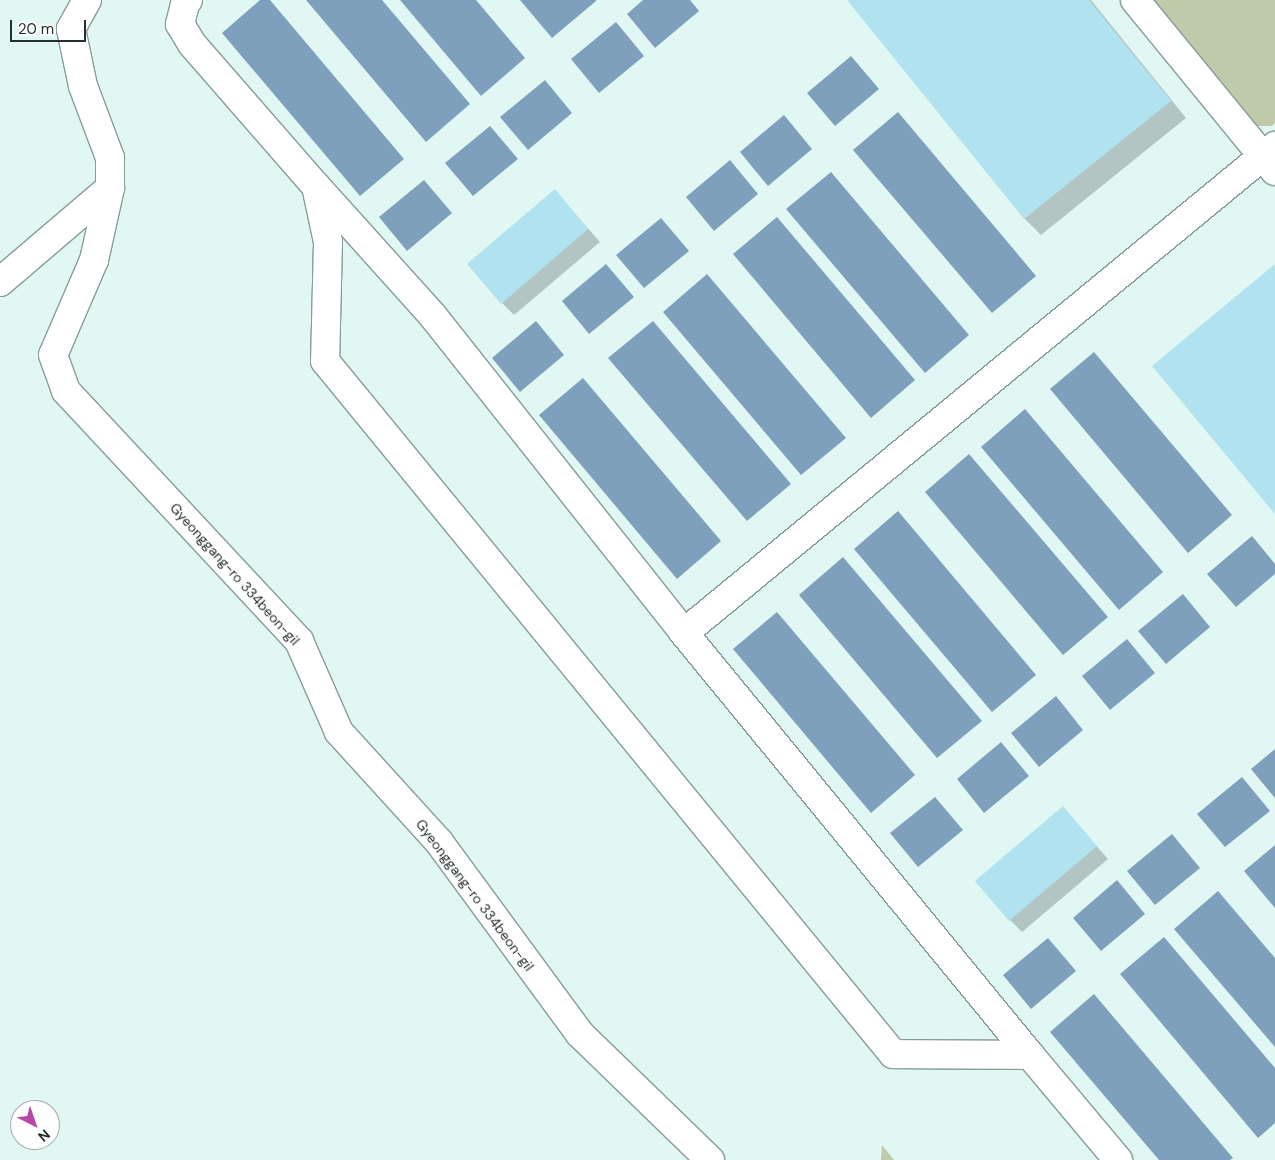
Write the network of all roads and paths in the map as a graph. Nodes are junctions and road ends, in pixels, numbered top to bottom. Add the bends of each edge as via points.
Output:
1 (87, 0) edge
2 (188, 0) edge
3 (1135, 0) edge
4 (1271, 158) edge
5 (316, 186) junction
6 (110, 188) junction
7 (0, 282) edge
8 (684, 633) junction
9 (1030, 1055) junction
10 (710, 1160) edge
11 (1118, 1160) edge

1 - 6 street, Gyeonggang-ro 334beon-gil via 71,29 83,86 110,158
2 - 5 street via 184,4 180,24 192,44
3 - 4 street
4 - 8 street
5 - 8 street via 433,316
5 - 9 street via 328,242 325,361 893,1054
6 - 7 street
6 - 10 street, Gyeonggang-ro 334beon-gil via 94,260 53,355 66,391 299,641 339,732 439,842 580,1034
8 - 9 street
9 - 11 street

